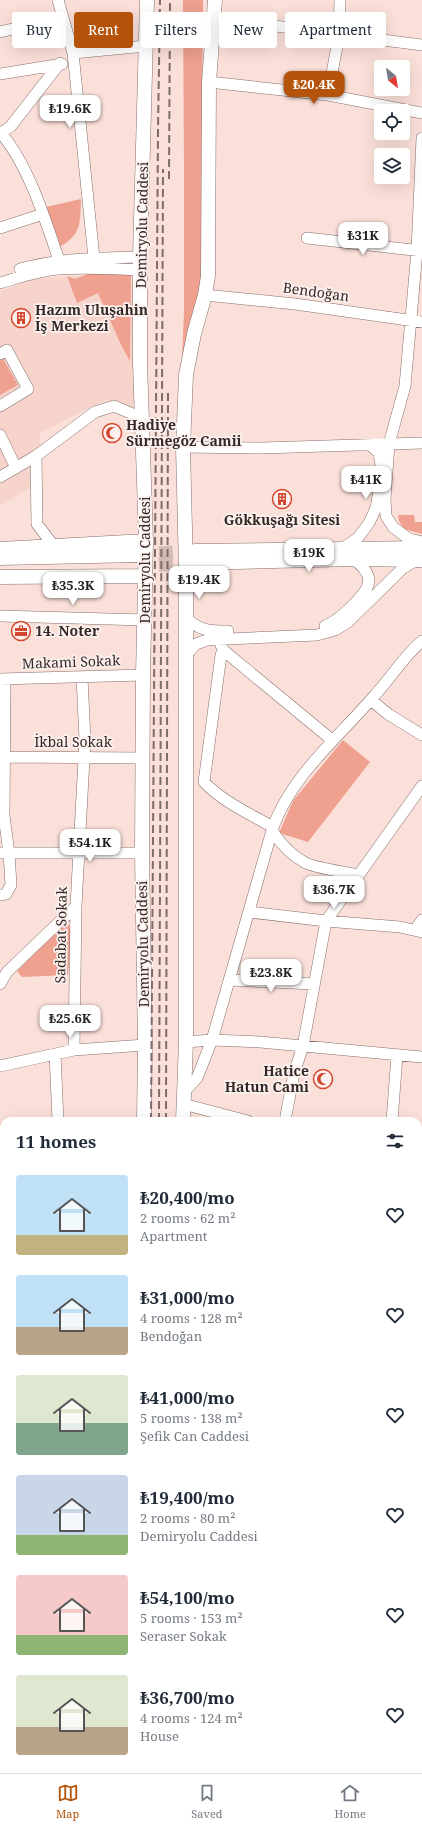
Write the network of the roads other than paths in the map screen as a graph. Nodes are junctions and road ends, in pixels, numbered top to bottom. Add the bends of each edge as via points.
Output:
1 (58, 0) edge
2 (147, 0) edge
3 (215, 0) edge
4 (340, 0) edge
5 (61, 12) edge
6 (147, 12) edge
7 (340, 12) edge
8 (214, 18) junction
9 (285, 28) edge
10 (12, 29) edge
11 (66, 31) edge
12 (0, 32) edge
13 (386, 41) edge
14 (422, 45) edge
15 (141, 46) edge
16 (146, 48) edge
17 (337, 48) edge
18 (73, 53) junction
19 (60, 64) junction
20 (75, 66) junction
21 (0, 74) edge
22 (209, 82) junction
23 (328, 95) junction
24 (422, 113) edge
25 (1, 133) edge
26 (422, 138) edge
27 (43, 214) junction
28 (0, 228) edge
29 (307, 238) dead end
30 (420, 251) edge
31 (94, 258) junction
32 (61, 264) junction
33 (141, 264) junction
34 (0, 276) edge
35 (0, 283) edge
36 (205, 295) junction
37 (417, 322) edge
38 (0, 354) edge
39 (0, 406) edge
40 (142, 418) junction
41 (0, 435) edge
42 (422, 443) edge
43 (389, 444) junction
44 (370, 445) junction
45 (183, 447) junction
46 (36, 456) junction
47 (388, 458) junction
48 (16, 468) junction
49 (0, 477) edge
50 (146, 541) junction
51 (422, 542) edge
52 (53, 545) junction
53 (343, 548) junction
54 (422, 548) edge
55 (0, 549) edge
56 (0, 558) edge
57 (353, 559) junction
58 (422, 560) edge
59 (141, 566) junction
60 (0, 570) edge
61 (0, 576) edge
62 (0, 616) edge
63 (186, 617) junction
64 (145, 620) junction
65 (218, 638) junction
66 (422, 641) edge
67 (223, 650) junction
68 (186, 655) junction
69 (143, 675) junction
70 (82, 677) junction
71 (3, 679) edge
72 (371, 700) junction
73 (2, 731) edge
74 (422, 735) edge
75 (332, 740) junction
76 (4, 757) junction
77 (84, 757) junction
78 (142, 758) junction
79 (422, 786) edge
80 (273, 830) junction
81 (5, 853) edge
82 (79, 853) junction
83 (142, 853) junction
84 (359, 875) junction
85 (0, 895) edge
86 (76, 906) junction
87 (249, 912) junction
88 (422, 920) edge
89 (326, 921) junction
90 (419, 931) edge
91 (229, 980) junction
92 (0, 984) edge
93 (314, 984) junction
94 (212, 1040) junction
95 (186, 1042) junction
96 (145, 1045) junction
97 (302, 1046) junction
98 (74, 1050) junction
99 (55, 1054) junction
100 (397, 1055) junction
101 (422, 1057) edge
102 (0, 1066) edge
103 (183, 1098) junction
104 (58, 1117) edge
105 (144, 1117) edge
106 (183, 1117) edge
107 (237, 1117) edge
108 (286, 1117) edge
109 (392, 1117) edge
110 (135, 1773) edge
111 (139, 1773) edge

1 - 5 street
2 - 6 main road, Demiryolu Caddesi
3 - 8 main road
4 - 7 street
8 - 9 street
8 - 22 main road
10 - 12 street
11 - 18 street
13 - 14 street
15 - 18 street
16 - 33 main road, Demiryolu Caddesi
17 - 23 street
18 - 20 street
19 - 20 street
19 - 21 street
19 - 25 street via 11,126
20 - 31 street
22 - 23 street
22 - 36 main road via 208,276
23 - 24 street
25 - 27 street via 18,160
26 - 30 street
27 - 28 street
27 - 32 street
29 - 30 street
30 - 37 street
31 - 32 street
31 - 33 street
32 - 33 street via 90,268
32 - 34 street via 44,263
32 - 35 street
33 - 40 main road, Demiryolu Caddesi
36 - 37 street, Bendoğan via 295,304
36 - 45 main road via 186,375
37 - 43 street via 405,386
38 - 39 street via 7,350 28,389
40 - 46 street via 114,406 95,412
40 - 50 main road, Demiryolu Caddesi
41 - 48 street
42 - 43 street
43 - 44 street
43 - 47 street
44 - 45 street
44 - 47 street via 384,449
44 - 53 street via 379,453 381,465 376,508 357,539
45 - 63 main road
46 - 48 street
46 - 52 street via 38,524
47 - 51 street via 386,516 393,527 404,536
48 - 49 street
50 - 52 main road
50 - 59 main road, Demiryolu Caddesi
52 - 55 main road
53 - 54 main road
53 - 57 main road via 195,557
56 - 59 main road
57 - 58 main road
57 - 63 street via 362,566 368,577 368,590 334,623 321,628 212,631 199,628
58 - 65 street via 403,568 348,622 335,630 317,635
59 - 60 main road
59 - 61 main road
59 - 64 main road, Demiryolu Caddesi
62 - 64 street
63 - 68 main road
64 - 69 main road, Demiryolu Caddesi
65 - 67 street
65 - 68 street via 196,644
66 - 72 street
67 - 75 street
67 - 80 street via 204,782 211,790
68 - 95 main road
69 - 70 street, Makami Sokak
69 - 78 main road, Demiryolu Caddesi
70 - 71 street, Makami Sokak
70 - 77 street, Sadabat Sokak
71 - 73 street
72 - 74 street
72 - 75 street
73 - 76 street
75 - 80 street via 280,808
76 - 77 street, İkbal Sokak
76 - 81 street
77 - 78 street, İkbal Sokak
77 - 82 street, Sadabat Sokak
78 - 83 main road, Demiryolu Caddesi
79 - 84 street
80 - 84 street via 279,842 305,863
80 - 87 street
81 - 82 street
81 - 85 street via 12,885 6,894
82 - 83 street
82 - 86 street, Sadabat Sokak
83 - 96 main road, Demiryolu Caddesi
84 - 89 street
86 - 92 street via 7,972
86 - 98 street, Sadabat Sokak
87 - 89 street
87 - 91 street
88 - 90 street
89 - 90 street
89 - 93 street
91 - 93 street
91 - 94 street
93 - 97 street
94 - 95 street
94 - 97 street
94 - 103 street via 197,1078
95 - 103 main road
96 - 98 street
96 - 105 main road, Demiryolu Caddesi
97 - 100 street
97 - 108 street
98 - 99 street
99 - 102 street
99 - 104 street
100 - 101 street
100 - 109 street
103 - 106 main road
103 - 107 street
110 - 111 street

